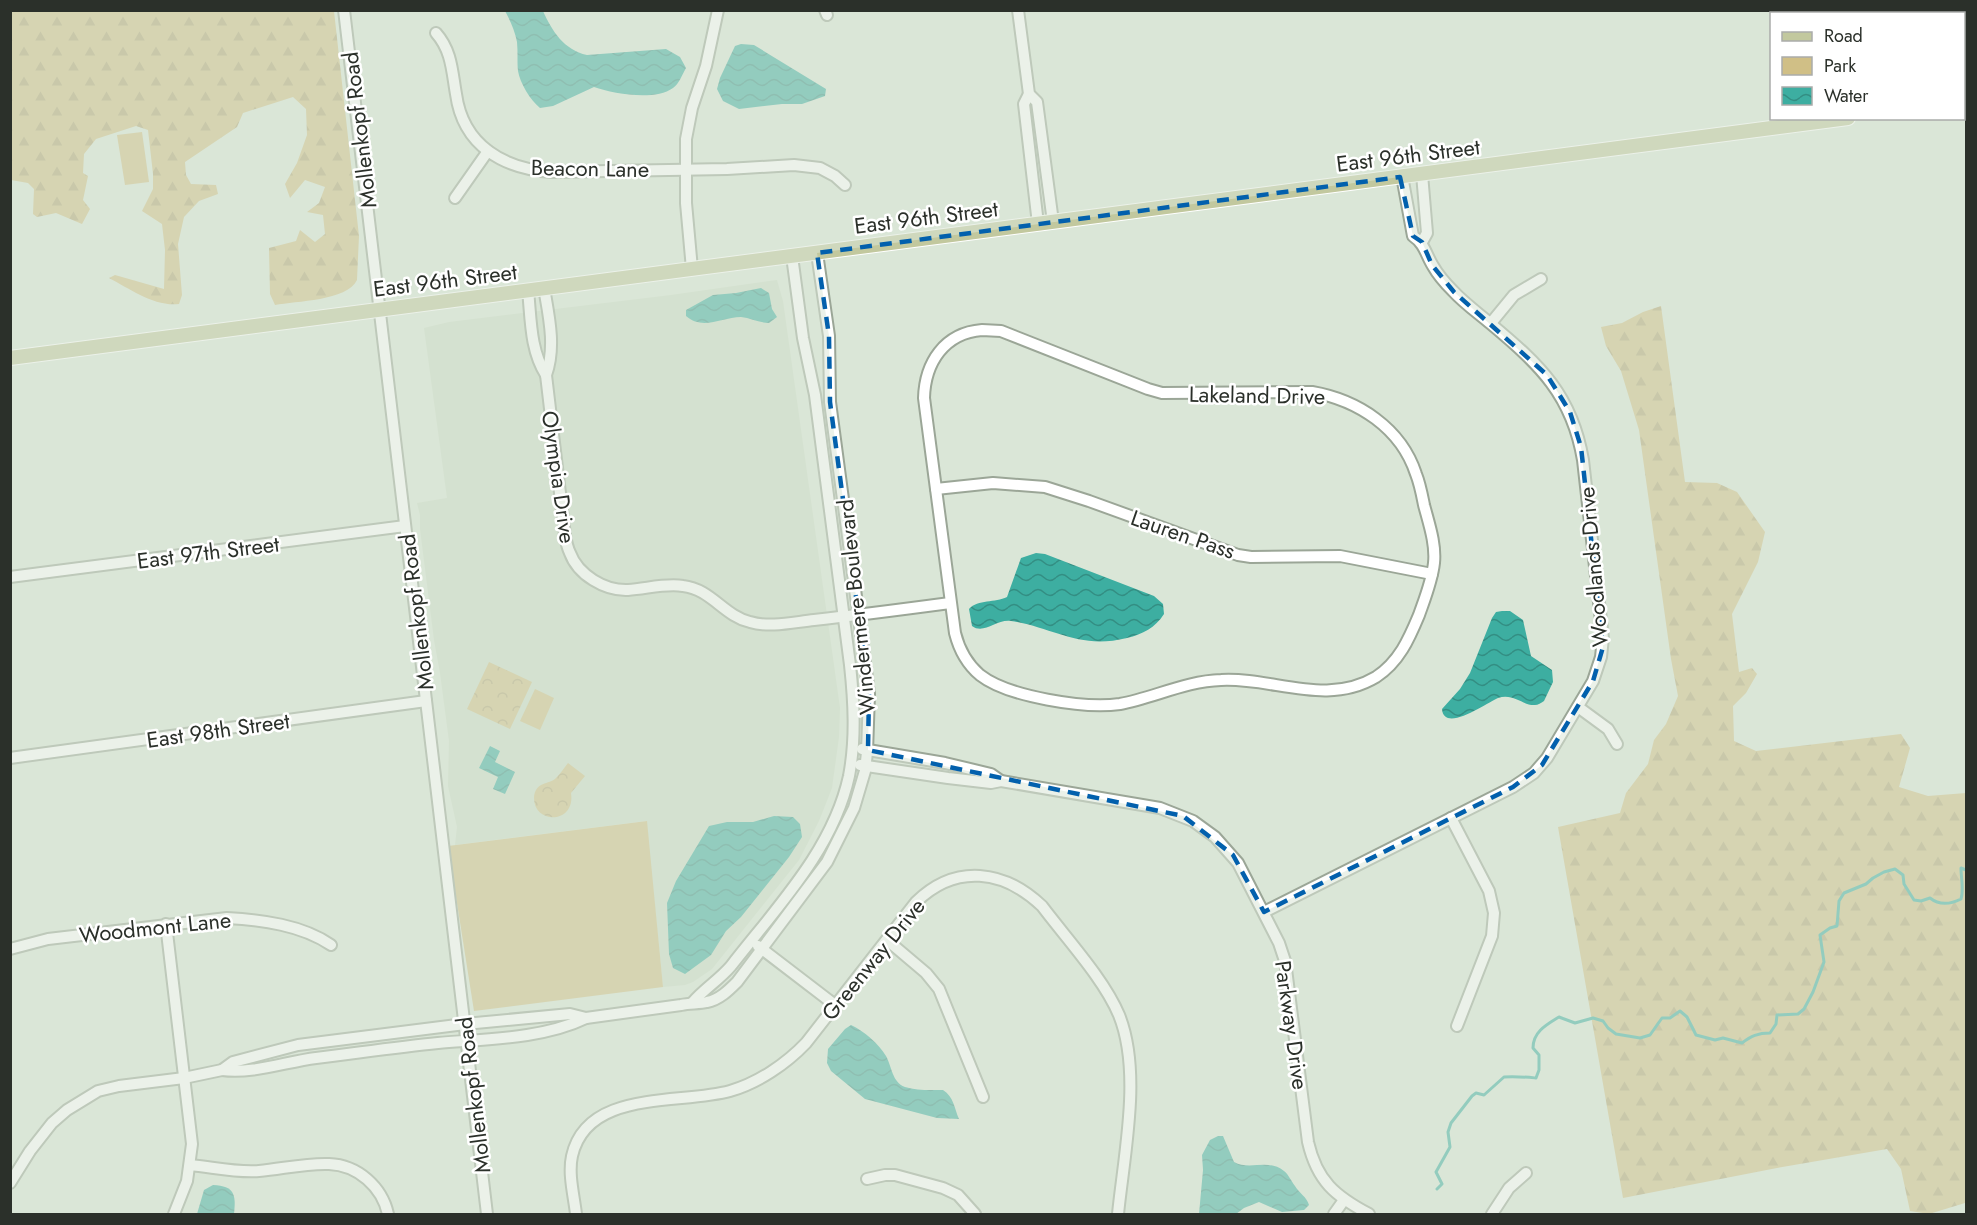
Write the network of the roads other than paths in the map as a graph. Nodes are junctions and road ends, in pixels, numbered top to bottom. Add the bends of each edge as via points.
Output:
1 (344, 10) edge
2 (718, 10) edge
3 (1018, 10) edge
4 (436, 33) dead end
5 (1029, 94) junction
6 (1833, 120) edge
7 (488, 151) junction
8 (685, 169) junction
9 (1422, 174) junction
10 (1402, 176) junction
11 (845, 184) dead end
12 (455, 198) dead end
13 (1053, 222) junction
14 (1038, 224) junction
15 (1422, 242) junction
16 (817, 253) junction
17 (792, 256) junction
18 (692, 269) junction
19 (1541, 279) dead end
20 (544, 288) junction
21 (528, 290) junction
22 (381, 309) junction
23 (1491, 323) junction
24 (10, 358) edge
25 (546, 375) junction
26 (936, 489) junction
27 (405, 526) junction
28 (1432, 574) junction
29 (10, 577) edge
30 (950, 603) junction
31 (859, 615) junction
32 (844, 616) junction
33 (426, 701) junction
34 (1578, 707) junction
35 (1617, 744) dead end
36 (853, 749) junction
37 (868, 750) junction
38 (10, 758) edge
39 (851, 764) junction
40 (866, 766) junction
41 (1001, 781) junction
42 (1451, 818) junction
43 (1264, 912) junction
44 (166, 924) junction
45 (886, 940) junction
46 (751, 941) junction
47 (331, 945) dead end
48 (10, 949) edge
49 (762, 950) junction
50 (693, 1002) junction
51 (835, 1005) junction
52 (586, 1018) junction
53 (465, 1024) junction
54 (1457, 1026) dead end
55 (467, 1042) junction
56 (222, 1070) junction
57 (184, 1078) junction
58 (983, 1097) dead end
59 (190, 1165) junction
60 (1526, 1173) dead end
61 (867, 1179) dead end
62 (10, 1183) edge
63 (1344, 1200) junction
64 (174, 1215) edge
65 (388, 1215) edge
66 (487, 1215) edge
67 (576, 1215) edge
68 (975, 1215) edge
69 (1118, 1215) edge
70 (1334, 1215) edge
71 (1369, 1215) edge
72 (1492, 1215) edge

1 - 22 street, Mollenkopf Road
2 - 8 street via 688,126
3 - 5 street
4 - 7 street, Beacon Lane via 451,60 461,116 472,136
5 - 13 street via 1037,102
5 - 14 street via 1024,104
6 - 9 main road, East 96th Street
7 - 8 street, Beacon Lane via 518,166 539,171
7 - 12 street
8 - 11 street, Beacon Lane via 807,166 831,173
8 - 18 street
9 - 10 main road, East 96th Street
9 - 15 street via 1427,233
10 - 13 main road, East 96th Street
10 - 15 street, Woodlands Drive via 1413,236
13 - 14 main road, East 96th Street
14 - 16 main road, East 96th Street
15 - 23 street, Woodlands Drive via 1441,278
16 - 17 main road, East 96th Street
16 - 31 street, Windermere Boulevard via 829,336 830,402
17 - 18 main road, East 96th Street
17 - 32 street, Windermere Boulevard via 815,394
18 - 20 main road, East 96th Street
19 - 23 street via 1520,290
20 - 21 main road, East 96th Street
20 - 25 street, Olympia Drive via 552,342
21 - 22 main road, East 96th Street
21 - 25 street, Olympia Drive via 536,354
22 - 24 main road, East 96th Street
22 - 27 street, Mollenkopf Road
23 - 34 street, Woodlands Drive via 1547,375 1570,412 1581,447 1603,647 1593,681
25 - 32 street, Olympia Drive via 565,535 570,553 588,576 620,589 675,585 694,588 738,618 761,624
26 - 28 street, Lauren Pass via 993,483 1045,487 1238,555 1340,556
26 - 28 street, Lakeland Drive via 924,398 928,368 938,352 955,338 982,330 1001,331 1162,393 1312,392 1356,405 1389,430 1416,472 1432,538
26 - 30 street, Lakeland Drive
27 - 29 street, East 97th Street
27 - 33 street, Mollenkopf Road
28 - 30 street, Lakeland Drive via 1405,646 1386,669 1362,683 1314,691 1223,679 1108,705 1062,702 996,686 973,669 960,649
30 - 31 street, Olympia Drive
31 - 32 street, Olympia Drive
31 - 37 street, Windermere Boulevard via 870,708
32 - 36 street, Windermere Boulevard via 854,694
33 - 38 street, East 98th Street
33 - 53 street, Mollenkopf Road
34 - 35 street via 1608,729
34 - 42 street, Woodlands Drive via 1534,773
36 - 37 street, Parkway Drive
36 - 39 street, Windermere Boulevard
37 - 40 street, Windermere Boulevard
37 - 41 street, Parkway Drive via 945,763 991,774
39 - 40 street, Parkway Drive
39 - 46 street, Windermere Boulevard via 836,815 819,849
40 - 41 street, Parkway Drive via 991,783
40 - 49 street, Windermere Boulevard via 854,808 827,862
41 - 43 street, Parkway Drive via 1160,808 1183,816 1215,837 1233,855
42 - 43 street, Woodlands Drive
42 - 54 street via 1489,891 1494,913 1492,936
43 - 63 street, Parkway Drive via 1288,974 1310,1153 1325,1182
44 - 47 street, Woodmont Lane via 244,919 306,931
44 - 48 street, Woodmont Lane via 48,939
44 - 57 street
45 - 51 street, Greenway Drive
45 - 58 street via 939,989
45 - 69 street, Greenway Drive via 927,891 954,879 1001,879 1019,887 1042,906 1102,985 1119,1015 1128,1046 1131,1074
46 - 49 street
46 - 50 street, Windermere Boulevard via 722,976
49 - 50 street, Windermere Boulevard via 727,992 706,1003
49 - 51 street
50 - 52 street, Windermere Boulevard
51 - 67 street, Greenway Drive via 796,1053 753,1082 710,1096 616,1108 591,1123 572,1154
52 - 53 street, Windermere Boulevard via 570,1014
52 - 55 street, Windermere Boulevard via 548,1031
53 - 55 street, Mollenkopf Road
53 - 56 street, Windermere Boulevard via 298,1045 233,1062
55 - 56 street, Windermere Boulevard via 318,1058 238,1072
55 - 66 street, Mollenkopf Road
56 - 57 street, Windermere Boulevard
57 - 59 street via 192,1144
57 - 62 street, Windermere Boulevard via 119,1086 98,1091 79,1102 44,1132
59 - 64 street
59 - 65 street via 258,1171 340,1165 372,1183 383,1198
60 - 72 street via 1509,1188
61 - 68 street via 895,1176 943,1188 958,1195
63 - 70 street
63 - 71 street, Parkway Drive

